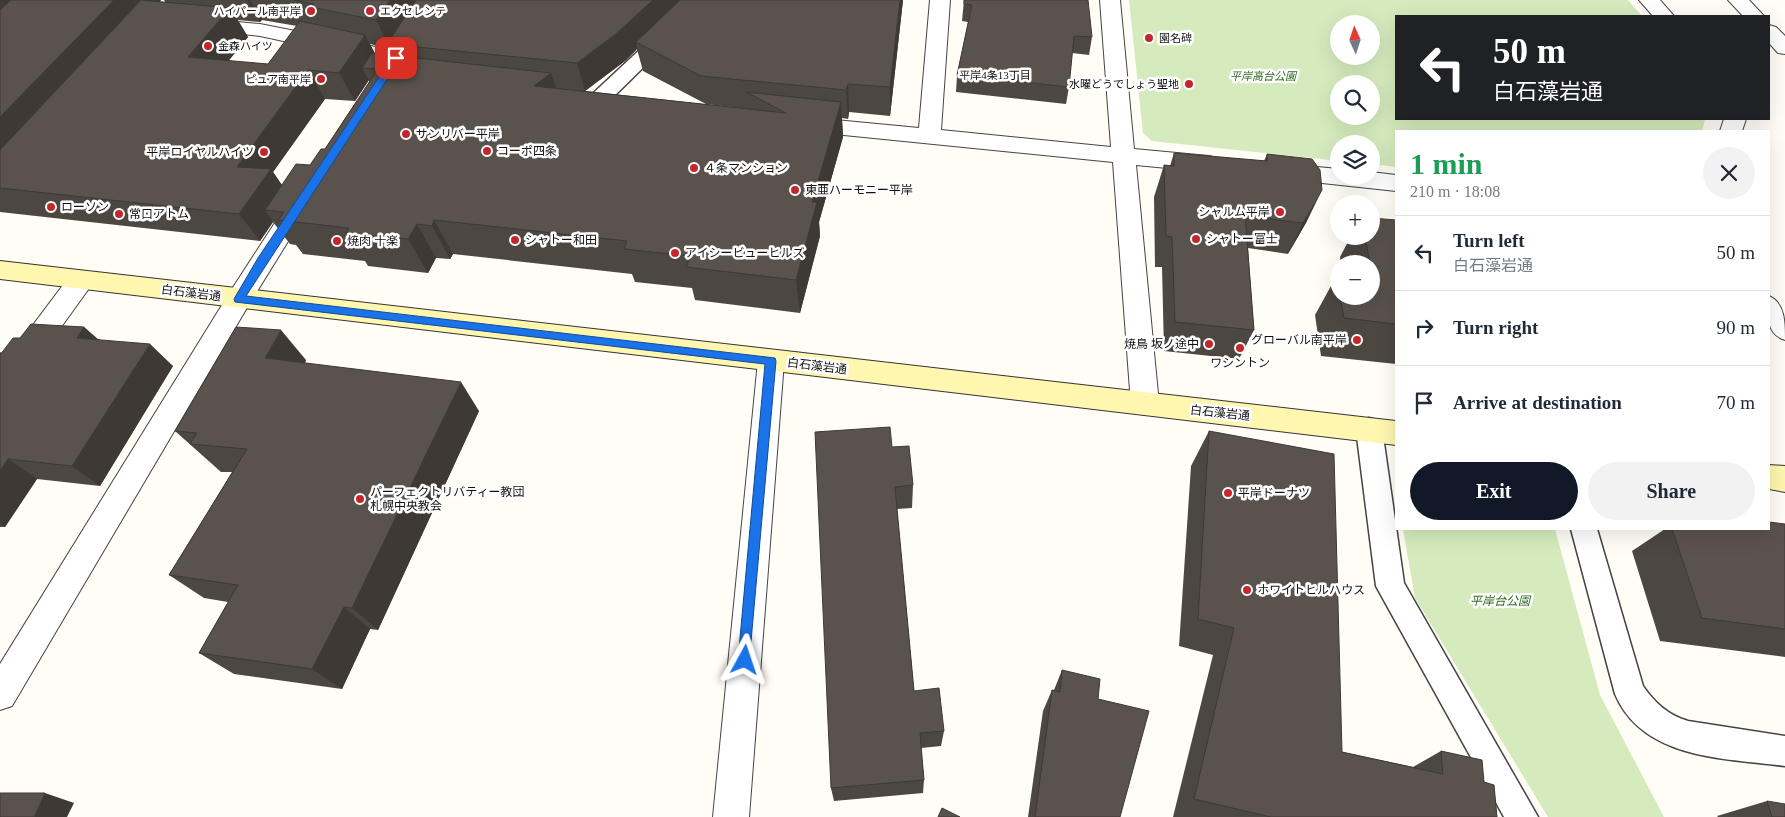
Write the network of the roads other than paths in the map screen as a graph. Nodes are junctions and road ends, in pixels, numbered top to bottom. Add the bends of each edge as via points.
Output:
1 (703, 0) edge
2 (940, 0) edge
3 (1110, 0) edge
4 (1649, 0) edge
5 (1738, 0) edge
6 (1663, 15) edge
7 (1753, 15) edge
8 (185, 24) edge
9 (1770, 32) edge
10 (1785, 48) edge
11 (383, 79) edge
12 (585, 102) joint
13 (624, 106) edge
14 (781, 122) edge
15 (929, 136) junction
16 (1124, 156) junction
17 (1230, 166) edge
18 (1259, 169) edge
19 (1395, 183) edge
20 (311, 186) edge
21 (0, 270) edge
22 (81, 280) junction
23 (239, 299) junction
24 (1770, 308) edge
25 (1785, 330) edge
26 (771, 361) junction
27 (0, 390) edge
28 (1145, 404) junction
29 (1382, 431) edge
30 (1770, 477) edge
31 (1785, 479) edge
32 (1584, 530) edge
33 (0, 694) edge
34 (1785, 751) edge
35 (731, 817) edge
36 (1522, 817) edge

1 - 12 lane
2 - 15 street
3 - 16 street
4 - 6 street
5 - 7 street
8 - 11 street via 260,30 402,49
9 - 10 street
12 - 13 street
14 - 15 street
15 - 16 street
16 - 17 street
16 - 28 street
18 - 19 street
20 - 23 street
21 - 22 main road, 白石藻岩通
22 - 23 main road, 白石藻岩通
22 - 27 street
23 - 26 main road, 白石藻岩通
23 - 33 street
24 - 25 street
26 - 28 main road, 白石藻岩通
26 - 35 street
28 - 29 main road, 白石藻岩通
29 - 36 lane via 1390,586
30 - 31 main road
32 - 34 lane via 1630,694 1642,711 1662,727 1687,736

